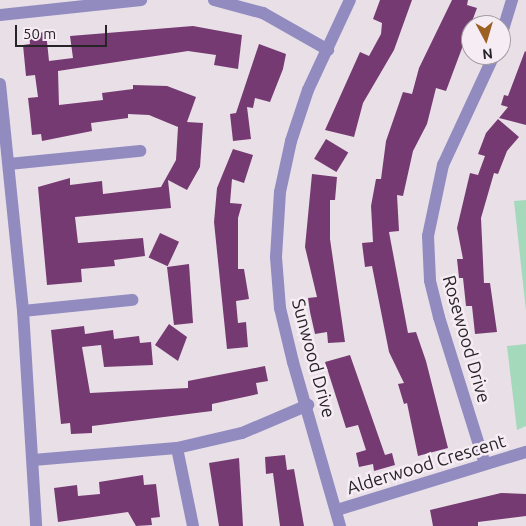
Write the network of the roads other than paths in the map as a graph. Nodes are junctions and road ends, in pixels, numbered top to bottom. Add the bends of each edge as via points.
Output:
1 (141, 0) edge
2 (214, 0) edge
3 (350, 0) edge
4 (512, 0) edge
5 (0, 15) edge
6 (507, 15) edge
7 (328, 50) junction
8 (489, 65) edge
9 (0, 84) edge
10 (140, 151) dead end
11 (9, 164) junction
12 (132, 300) dead end
13 (23, 311) junction
14 (308, 405) junction
15 (177, 448) junction
16 (526, 452) edge
17 (33, 460) junction
18 (485, 464) junction
19 (337, 510) junction
20 (36, 526) edge
21 (193, 526) edge
22 (340, 526) edge

1 - 5 street
2 - 7 street via 264,13
3 - 7 street, Sunwood Drive
4 - 6 street
7 - 14 street, Sunwood Drive via 297,124 280,192 276,258 280,308
8 - 18 street, Rosewood Drive via 443,165 428,236 430,280 439,316
9 - 11 street
10 - 11 street
11 - 13 street
12 - 13 street
13 - 17 street
14 - 15 street via 242,433
14 - 19 street, Sunwood Drive
15 - 17 street
15 - 21 street
16 - 18 street, Alderwood Crescent
17 - 20 street
18 - 19 street, Alderwood Crescent
19 - 22 street, Sunwood Drive

